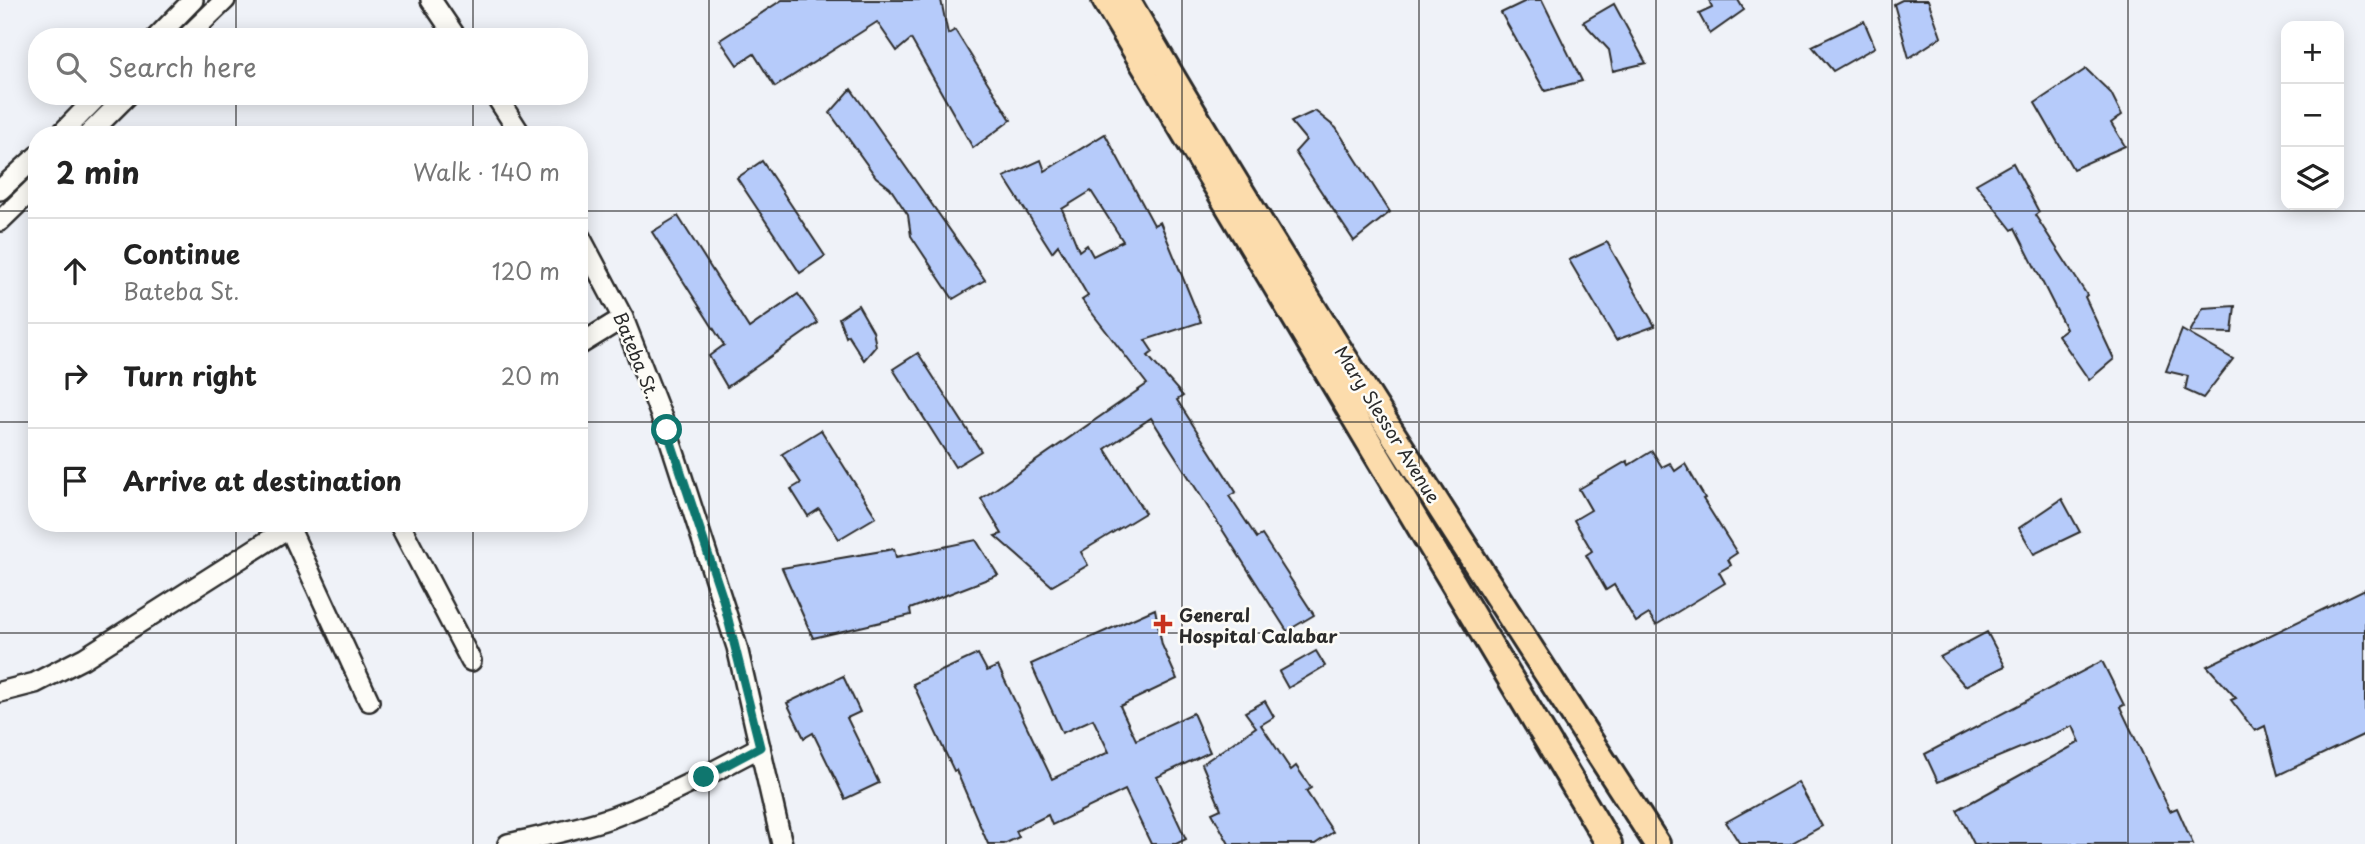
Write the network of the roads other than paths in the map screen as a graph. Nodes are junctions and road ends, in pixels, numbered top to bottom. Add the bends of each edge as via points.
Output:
1 (193, 0) edge
2 (225, 0) edge
3 (431, 0) edge
4 (1105, 0) edge
5 (1127, 0) edge
6 (166, 28) edge
7 (196, 28) edge
8 (450, 28) edge
9 (89, 105) edge
10 (118, 105) edge
11 (502, 105) edge
12 (69, 126) edge
13 (97, 126) edge
14 (515, 126) edge
15 (28, 164) edge
16 (0, 190) edge
17 (28, 194) edge
18 (0, 221) edge
19 (588, 252) edge
20 (623, 318) junction
21 (588, 339) edge
22 (282, 532) edge
23 (296, 532) edge
24 (404, 532) edge
25 (471, 662) dead end
26 (0, 692) edge
27 (369, 701) dead end
28 (760, 747) junction
29 (508, 844) edge
30 (782, 844) edge
31 (1609, 844) edge
32 (1657, 844) edge

1 - 6 street
2 - 7 street
3 - 8 street
4 - 31 main road, Mary Slessor Avenue
5 - 32 main road, Mary Slessor Avenue via 1206,135
9 - 12 street
10 - 13 street
11 - 14 street
15 - 16 street
17 - 18 street
19 - 20 street, Bateba St.
20 - 21 street
20 - 28 street, Bateba St. via 667,430 723,599
22 - 26 street via 85,658 35,683
23 - 27 street
24 - 25 street
28 - 29 street via 614,817
28 - 30 street, Bateba St.

